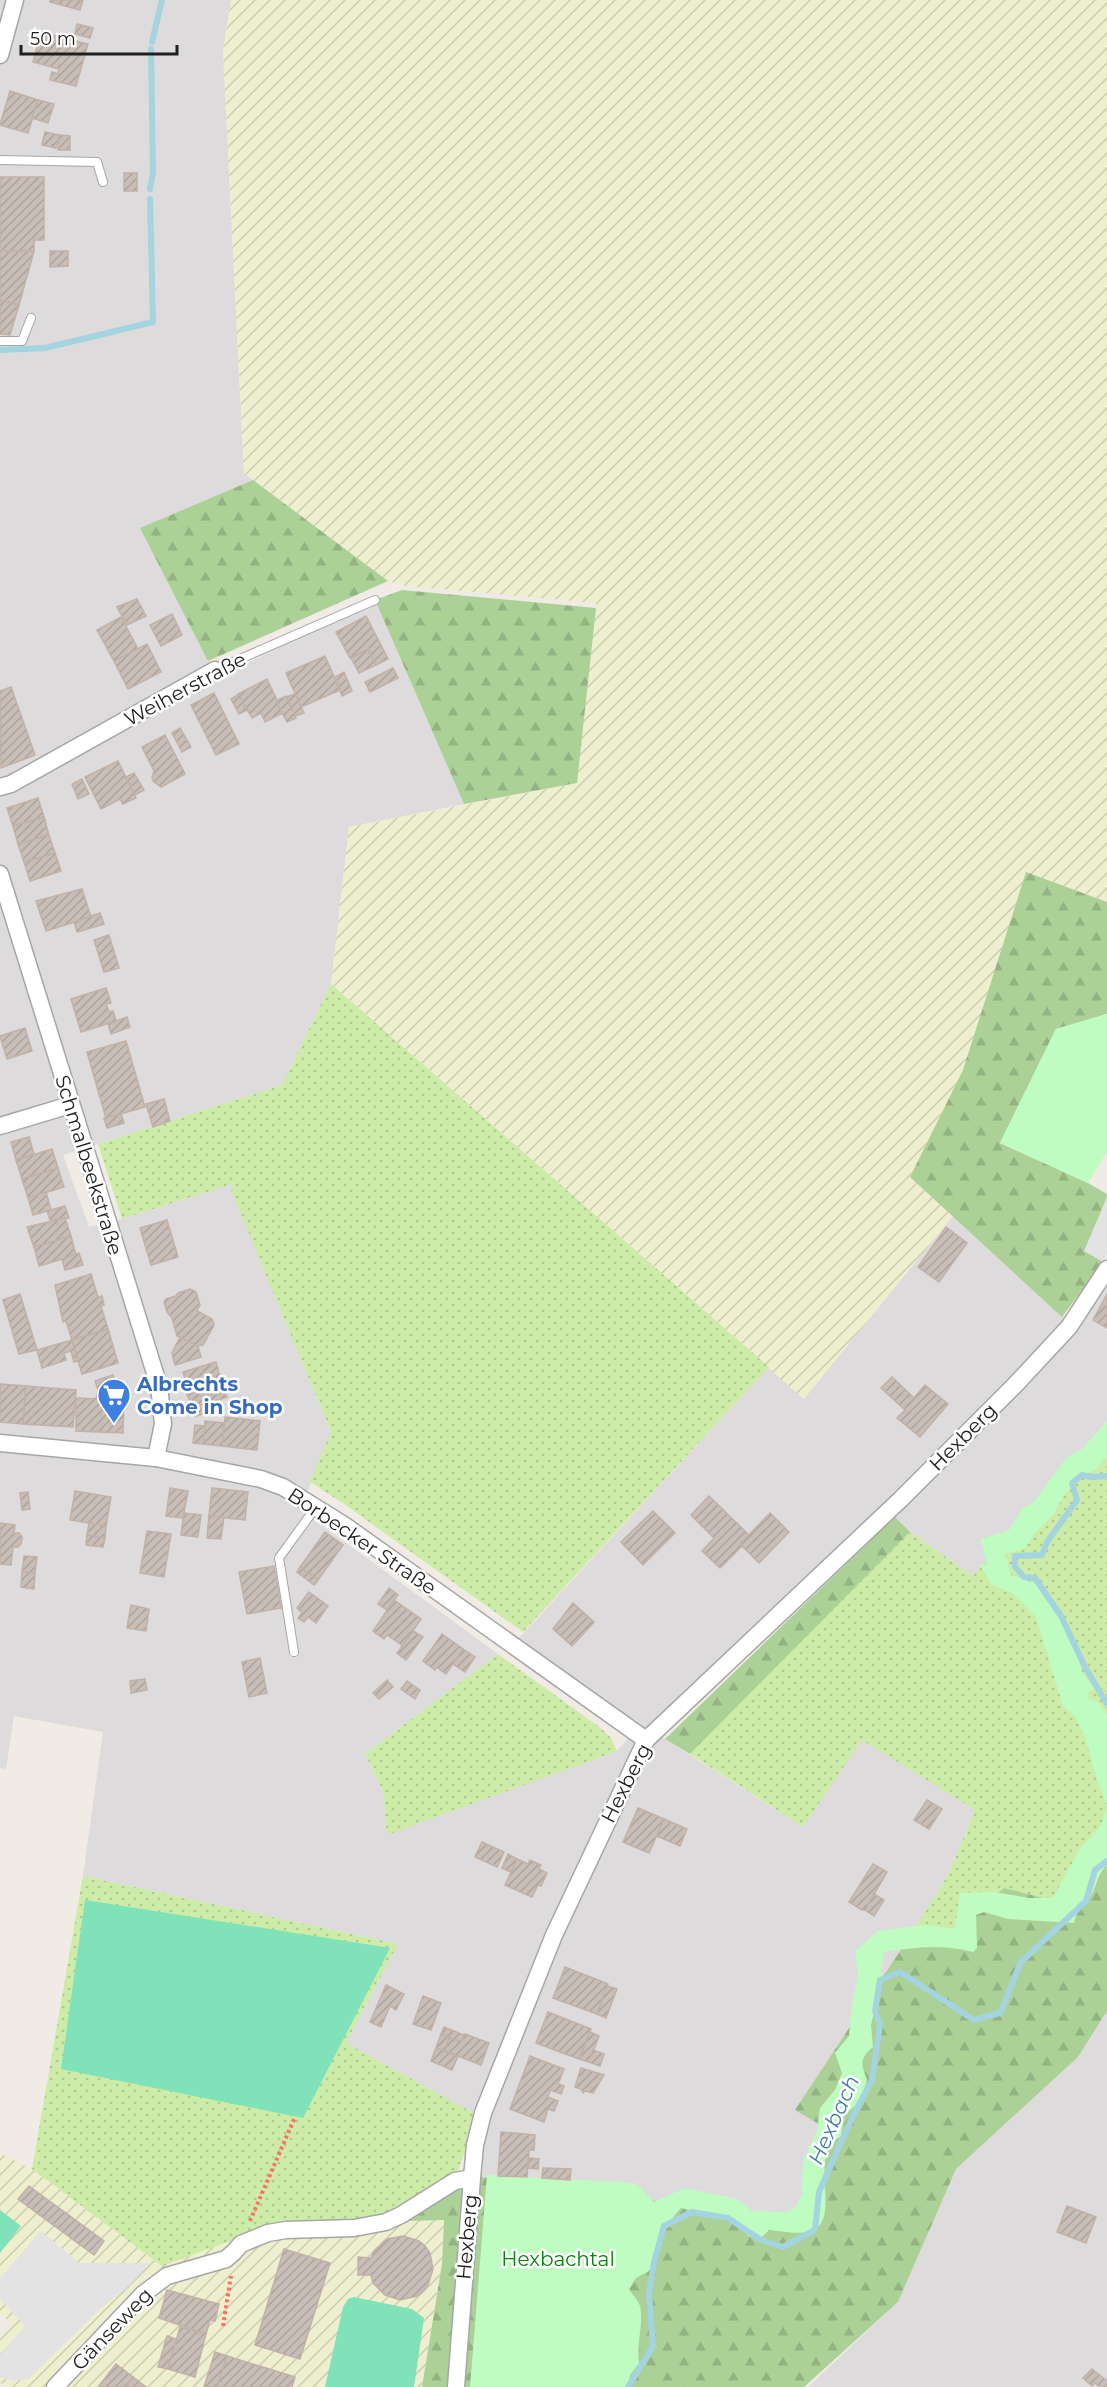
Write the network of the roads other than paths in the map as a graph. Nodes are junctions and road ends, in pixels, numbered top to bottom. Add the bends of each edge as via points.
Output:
1 (15, 0) edge
2 (0, 55) edge
3 (0, 160) edge
4 (103, 182) dead end
5 (31, 318) dead end
6 (0, 341) edge
7 (375, 600) dead end
8 (215, 670) joint
9 (0, 787) edge
10 (0, 874) edge
11 (70, 1106) junction
12 (0, 1126) edge
13 (1107, 1269) edge
14 (0, 1443) edge
15 (156, 1458) junction
16 (316, 1507) junction
17 (294, 1652) dead end
18 (646, 1740) junction
19 (472, 2178) junction
20 (55, 2387) edge
21 (456, 2387) edge

1 - 2 street
3 - 4 lane via 97,162
5 - 6 lane via 22,341
7 - 8 lane, Weiherstraße
8 - 9 street, Weiherstraße
10 - 11 street, Schmalbeekstraße
11 - 12 street
11 - 15 street, Schmalbeekstraße via 159,1386 163,1424
13 - 18 street, Hexberg via 1069,1327 1016,1384 901,1499
14 - 15 street, Borbecker Straße
15 - 16 street, Borbecker Straße via 261,1479
16 - 17 lane via 279,1558
16 - 18 street, Borbecker Straße
18 - 19 street, Hexberg via 549,1946 483,2113
19 - 20 street, Gänseweg via 455,2181 386,2222 354,2228 268,2233 241,2244 226,2259 167,2276 143,2294
19 - 21 street, Hexberg

